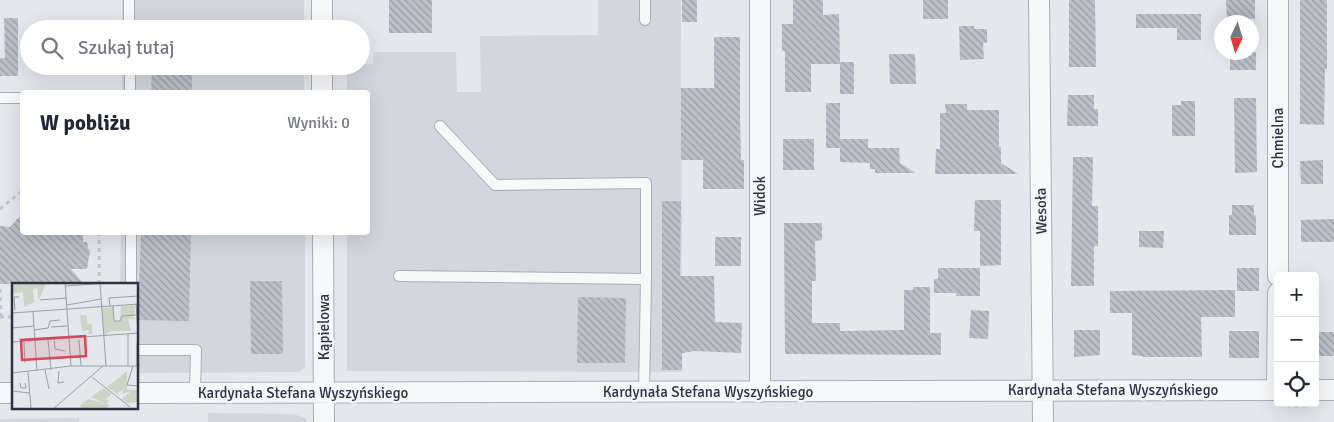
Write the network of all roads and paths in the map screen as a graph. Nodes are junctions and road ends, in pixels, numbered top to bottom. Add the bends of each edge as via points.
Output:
1 (129, 0) edge
2 (322, 0) edge
3 (645, 0) edge
4 (760, 0) edge
5 (1039, 0) edge
6 (1278, 0) edge
7 (129, 20) edge
8 (322, 20) edge
9 (645, 20) dead end
10 (130, 75) edge
11 (322, 75) edge
12 (130, 90) edge
13 (322, 90) edge
14 (0, 98) edge
15 (20, 98) edge
16 (440, 126) dead end
17 (20, 193) edge
18 (0, 210) edge
19 (99, 235) edge
20 (131, 235) edge
21 (323, 235) edge
22 (1278, 272) edge
23 (399, 276) dead end
24 (646, 279) junction
25 (99, 283) edge
26 (131, 283) edge
27 (0, 289) edge
28 (0, 317) edge
29 (1278, 317) edge
30 (139, 350) edge
31 (1278, 362) edge
32 (1274, 390) edge
33 (1319, 390) edge
34 (1334, 390) edge
35 (324, 392) junction
36 (644, 392) junction
37 (760, 392) junction
38 (1042, 392) junction
39 (139, 393) edge
40 (196, 393) junction
41 (324, 422) edge
42 (1043, 422) edge

1 - 7 lane
2 - 8 street
3 - 9 lane
4 - 37 street, Widok
5 - 38 street, Wesoła
6 - 22 street, Chmielna
10 - 12 lane
11 - 13 street
14 - 15 lane
16 - 24 lane via 495,185 646,183
17 - 18 path
19 - 25 path
20 - 26 lane
21 - 35 street, Kąpielowa
23 - 24 lane
24 - 36 lane
27 - 28 path
29 - 31 street
30 - 40 lane via 196,350
32 - 38 street, Kardynała Stefana Wyszyńskiego
33 - 34 street
35 - 36 street, Kardynała Stefana Wyszyńskiego
35 - 40 street, Kardynała Stefana Wyszyńskiego
35 - 41 street, Kąpielowa
36 - 37 street, Kardynała Stefana Wyszyńskiego
37 - 38 street, Kardynała Stefana Wyszyńskiego
38 - 42 street, Wesoła
39 - 40 street, Kardynała Stefana Wyszyńskiego

